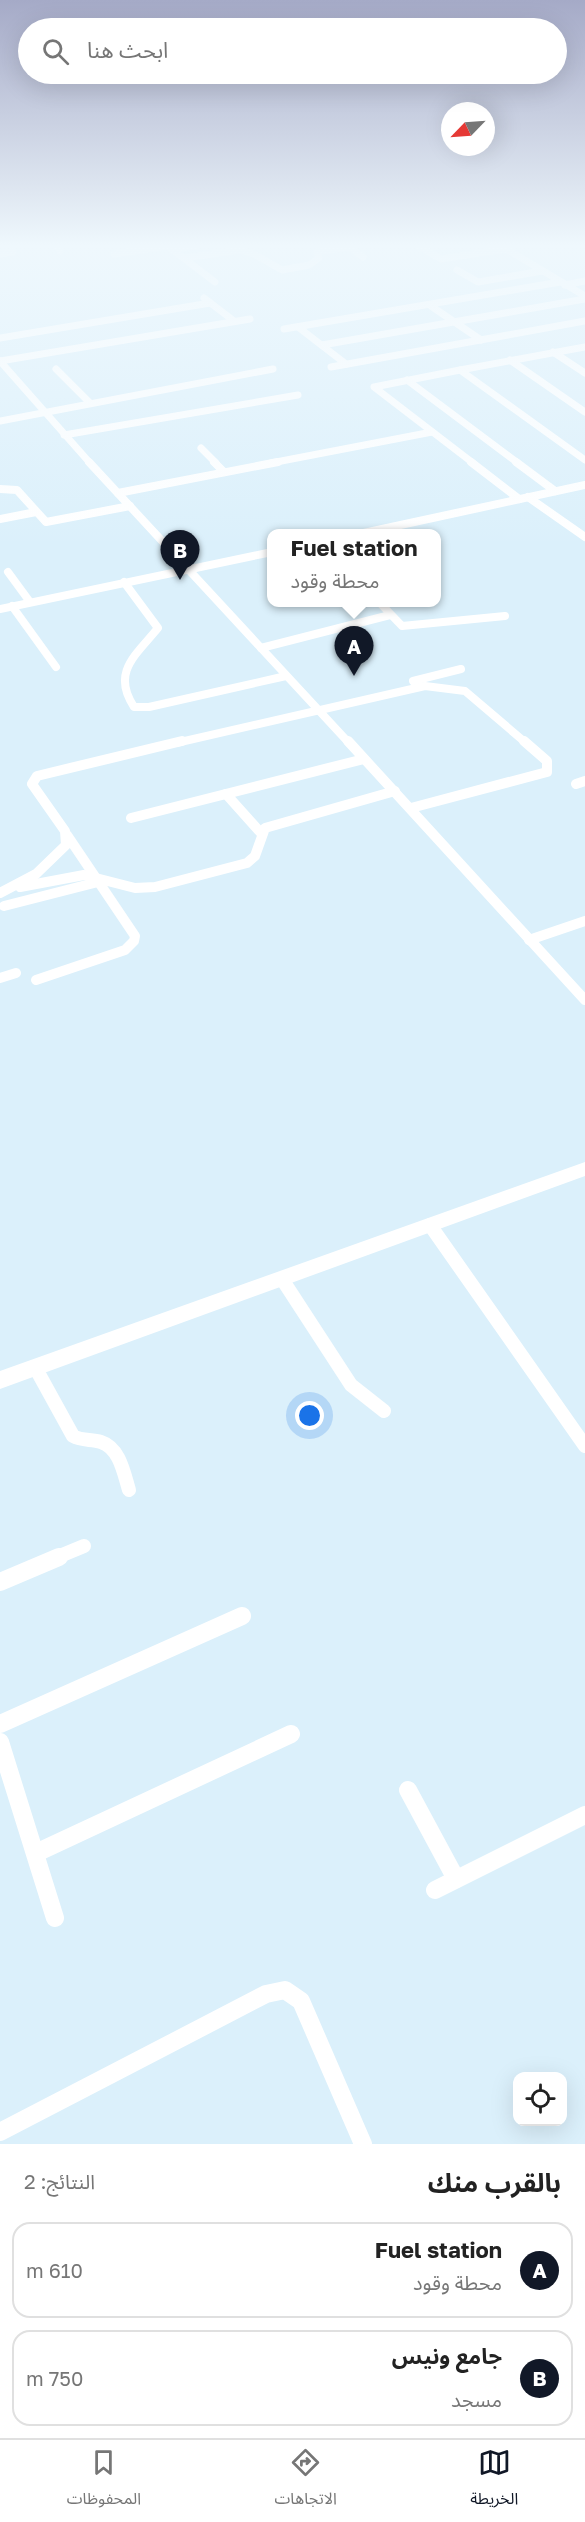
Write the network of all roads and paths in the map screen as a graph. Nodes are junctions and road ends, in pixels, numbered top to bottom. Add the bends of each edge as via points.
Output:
1 (99, 344) edge
2 (327, 344) edge
3 (457, 344) edge
4 (322, 345) joint
5 (585, 347) edge
6 (553, 352) junction
7 (510, 360) junction
8 (0, 361) edge
9 (346, 364) junction
10 (331, 367) dead end
11 (56, 369) dead end
12 (273, 369) dead end
13 (459, 370) junction
14 (9, 372) junction
15 (585, 373) edge
16 (0, 374) edge
17 (407, 380) junction
18 (298, 395) dead end
19 (88, 402) junction
20 (43, 411) junction
21 (585, 412) edge
22 (0, 421) edge
23 (432, 432) junction
24 (64, 435) junction
25 (201, 448) dead end
26 (585, 460) edge
27 (224, 472) junction
28 (585, 485) edge
29 (0, 489) edge
30 (555, 491) junction
31 (118, 493) junction
32 (528, 497) junction
33 (519, 499) junction
34 (130, 506) junction
35 (36, 512) junction
36 (0, 519) edge
37 (401, 525) junction
38 (382, 529) edge
39 (397, 529) edge
40 (585, 537) edge
41 (267, 553) edge
42 (188, 569) junction
43 (8, 572) dead end
44 (124, 582) junction
45 (30, 602) junction
46 (12, 606) junction
47 (383, 607) edge
48 (0, 609) edge
49 (390, 615) junction
50 (505, 616) dead end
51 (261, 648) junction
52 (56, 668) dead end
53 (461, 669) dead end
54 (286, 676) junction
55 (315, 708) junction
56 (364, 759) junction
57 (395, 791) junction
58 (226, 794) junction
59 (411, 808) junction
60 (131, 818) dead end
61 (64, 831) junction
62 (261, 833) junction
63 (97, 879) junction
64 (12, 888) junction
65 (0, 893) edge
66 (4, 906) dead end
67 (585, 921) edge
68 (529, 940) junction
69 (16, 973) dead end
70 (0, 978) edge
71 (36, 980) dead end
72 (585, 1000) edge
73 (585, 1169) edge
74 (430, 1225) junction
75 (282, 1279) junction
76 (35, 1367) junction
77 (0, 1380) edge
78 (384, 1411) dead end
79 (585, 1446) edge
80 (129, 1490) dead end
81 (84, 1546) dead end
82 (0, 1582) edge
83 (242, 1616) dead end
84 (0, 1724) edge
85 (291, 1734) dead end
86 (0, 1742) edge
87 (408, 1790) dead end
88 (585, 1815) edge
89 (36, 1853) junction
90 (456, 1879) junction
91 (435, 1890) dead end
92 (56, 1918) dead end
93 (0, 2132) edge
94 (363, 2144) edge

1 - 8 street
2 - 4 street
3 - 9 street
4 - 9 street
5 - 6 street
6 - 7 street
6 - 15 street
7 - 13 street
7 - 21 street
8 - 14 street
9 - 10 street
11 - 19 street
12 - 19 street
13 - 17 street
13 - 26 street
14 - 16 street
14 - 20 street
17 - 23 street via 374,387
17 - 30 street
18 - 24 street
19 - 20 street
20 - 22 street
20 - 24 street
23 - 27 street
23 - 33 street
24 - 31 street
25 - 27 street
27 - 31 street
28 - 30 street
29 - 35 street via 17,490
30 - 32 street
31 - 34 street
32 - 33 street
32 - 40 street
33 - 37 street
34 - 35 street via 49,522
34 - 42 street
35 - 36 street
37 - 38 street
37 - 39 street
41 - 42 street
42 - 44 street
42 - 51 street
43 - 45 street
44 - 45 street
44 - 54 street via 158,628 125,671 125,693 134,707
45 - 46 street
46 - 48 street
46 - 52 street
47 - 49 street
49 - 50 street via 402,626
49 - 51 street
51 - 54 street
53 - 55 street
54 - 55 street
55 - 56 street
55 - 59 street via 415,687 462,690 547,761 547,772
55 - 61 street via 37,776 32,784
56 - 57 street
56 - 58 street
57 - 59 street
57 - 62 street via 265,828
58 - 60 street
58 - 62 street
59 - 68 street
61 - 63 street
61 - 64 street via 66,845 61,852
62 - 63 street via 260,845 247,862 141,890
63 - 64 street via 73,876
63 - 66 street
63 - 71 street via 135,936 132,945
64 - 65 street
67 - 68 street
68 - 72 street
69 - 70 street
73 - 74 main road
74 - 75 main road
74 - 79 street
75 - 76 main road
75 - 78 street via 351,1385
76 - 77 main road
76 - 80 street via 73,1436 103,1442 111,1448
81 - 82 street
83 - 84 street
85 - 89 street
86 - 89 street
87 - 90 street
88 - 90 street
89 - 92 street
90 - 91 street
93 - 94 street via 281,1989 293,1991 301,2001

